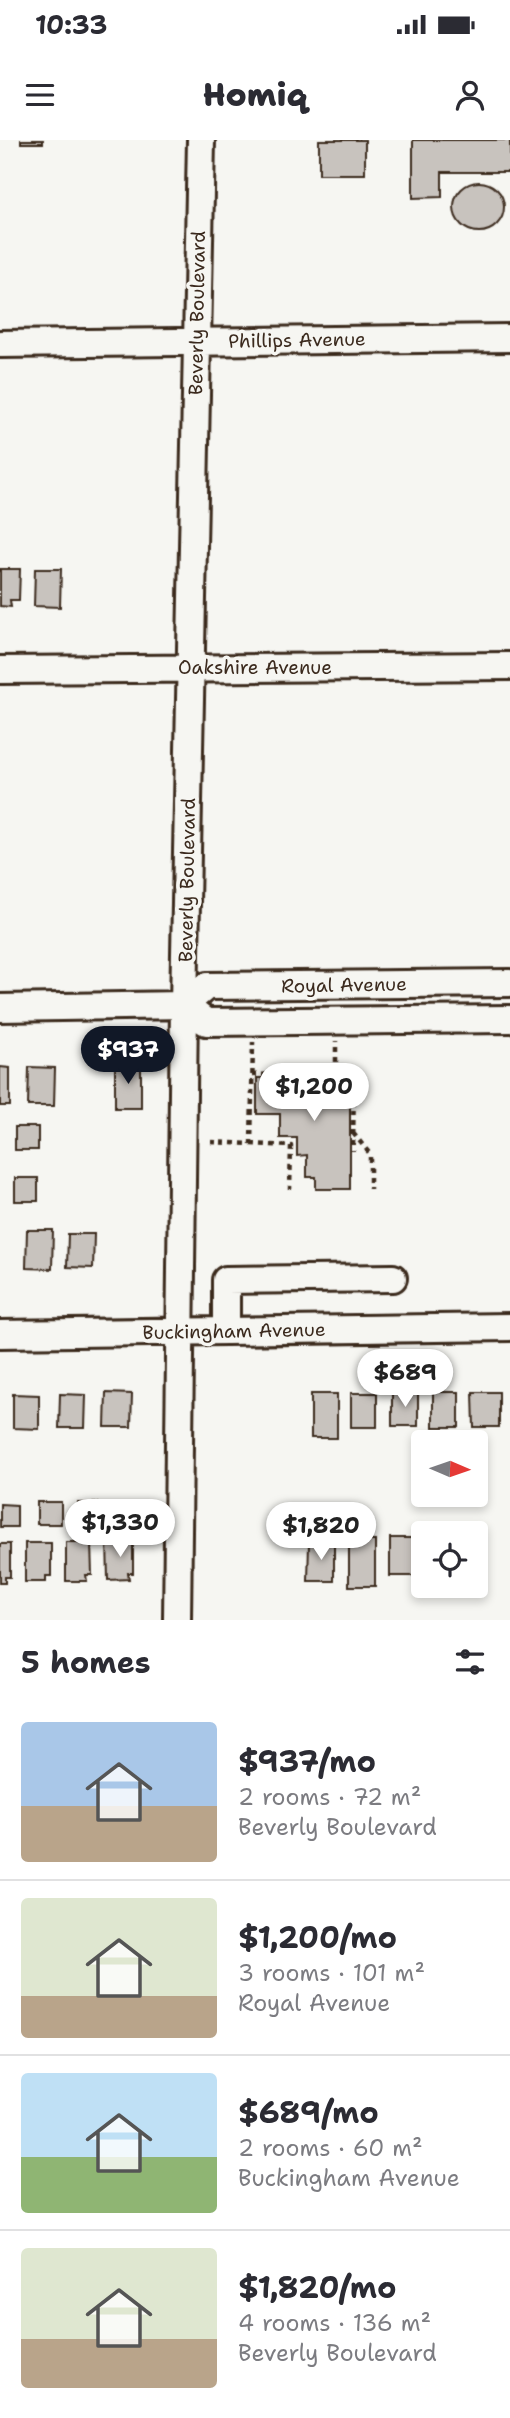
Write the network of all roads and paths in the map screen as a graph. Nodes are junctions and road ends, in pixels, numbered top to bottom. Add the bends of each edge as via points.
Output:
1 (201, 140) edge
2 (510, 338) edge
3 (197, 342) junction
4 (0, 344) edge
5 (510, 666) edge
6 (192, 667) junction
7 (0, 670) edge
8 (510, 983) edge
9 (184, 1004) junction
10 (0, 1008) edge
11 (510, 1019) edge
12 (336, 1039) dead end
13 (253, 1041) dead end
14 (335, 1072) junction
15 (252, 1075) junction
16 (352, 1132) junction
17 (211, 1142) dead end
18 (251, 1145) junction
19 (353, 1151) dead end
20 (290, 1189) dead end
21 (370, 1189) dead end
22 (393, 1278) dead end
23 (510, 1327) edge
24 (226, 1330) junction
25 (181, 1331) junction
26 (0, 1334) edge
27 (177, 1620) edge

1 - 3 street, Beverly Boulevard
2 - 3 street, Phillips Avenue
3 - 4 street, Phillips Avenue
3 - 6 street, Beverly Boulevard
5 - 6 street, Oakshire Avenue
6 - 7 street, Oakshire Avenue
6 - 9 street, Beverly Boulevard
8 - 9 street, Royal Avenue via 206,986
9 - 10 street
9 - 11 street, Royal Avenue via 206,1022
9 - 25 street, Beverly Boulevard
12 - 14 path
13 - 15 path
14 - 15 path
14 - 16 path via 354,1072
15 - 18 path
16 - 19 path
16 - 21 path via 370,1154
17 - 18 path
18 - 20 path via 291,1146
22 - 24 street via 226,1280
23 - 24 street, Buckingham Avenue
24 - 25 street, Buckingham Avenue
25 - 26 street, Buckingham Avenue
25 - 27 street, Beverly Boulevard

